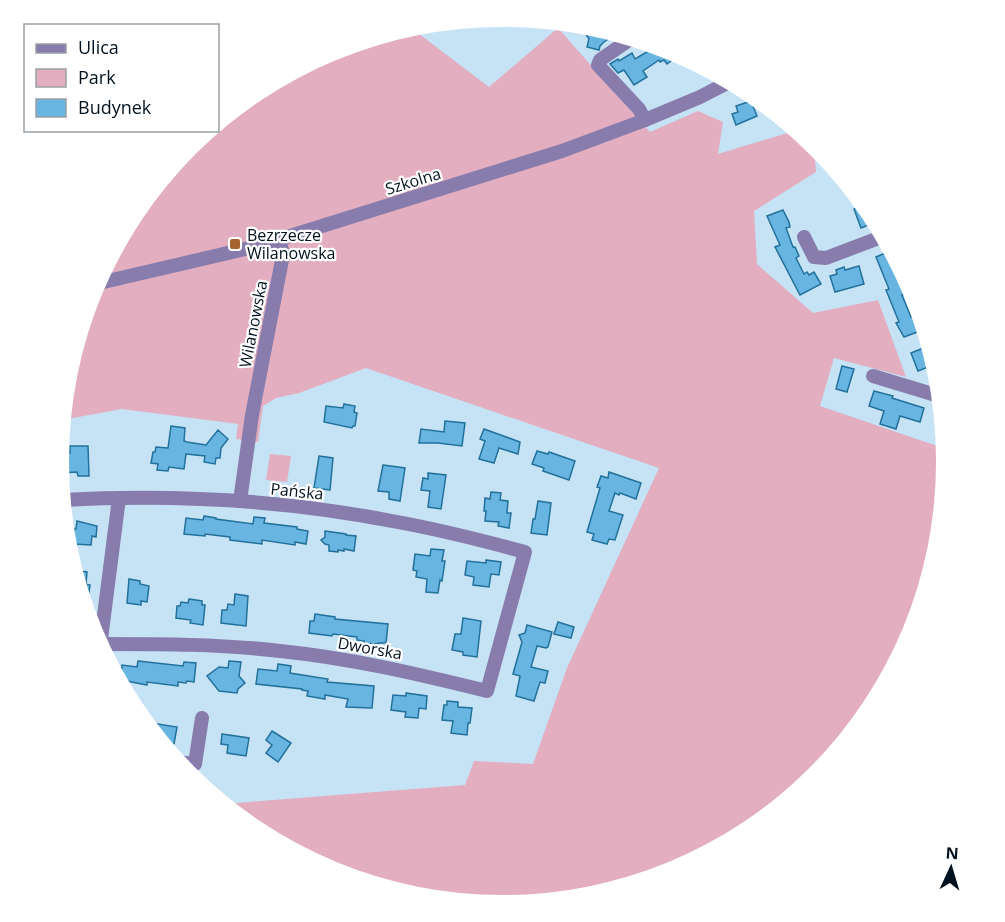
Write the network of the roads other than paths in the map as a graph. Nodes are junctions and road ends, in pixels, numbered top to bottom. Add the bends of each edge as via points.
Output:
1 (623, 44) edge
2 (721, 86) edge
3 (645, 120) junction
4 (804, 237) dead end
5 (875, 239) edge
6 (279, 240) junction
7 (108, 281) edge
8 (873, 376) dead end
9 (931, 392) edge
10 (119, 498) junction
11 (70, 500) edge
12 (240, 501) junction
13 (525, 552) joint
14 (103, 629) edge
15 (110, 645) edge
16 (202, 718) dead end
17 (192, 764) edge

1 - 3 street via 598,65
2 - 3 street, Szkolna
3 - 6 street, Szkolna via 562,152
4 - 5 street via 814,257 826,258
6 - 7 street, Szkolna
6 - 12 street, Wilanowska via 282,260
8 - 9 street
10 - 11 street, Pańska
10 - 12 street, Pańska
10 - 14 street
12 - 13 street, Pańska via 392,520
13 - 15 street, Dworska via 487,691 361,662 281,651 211,645
16 - 17 street via 195,764

